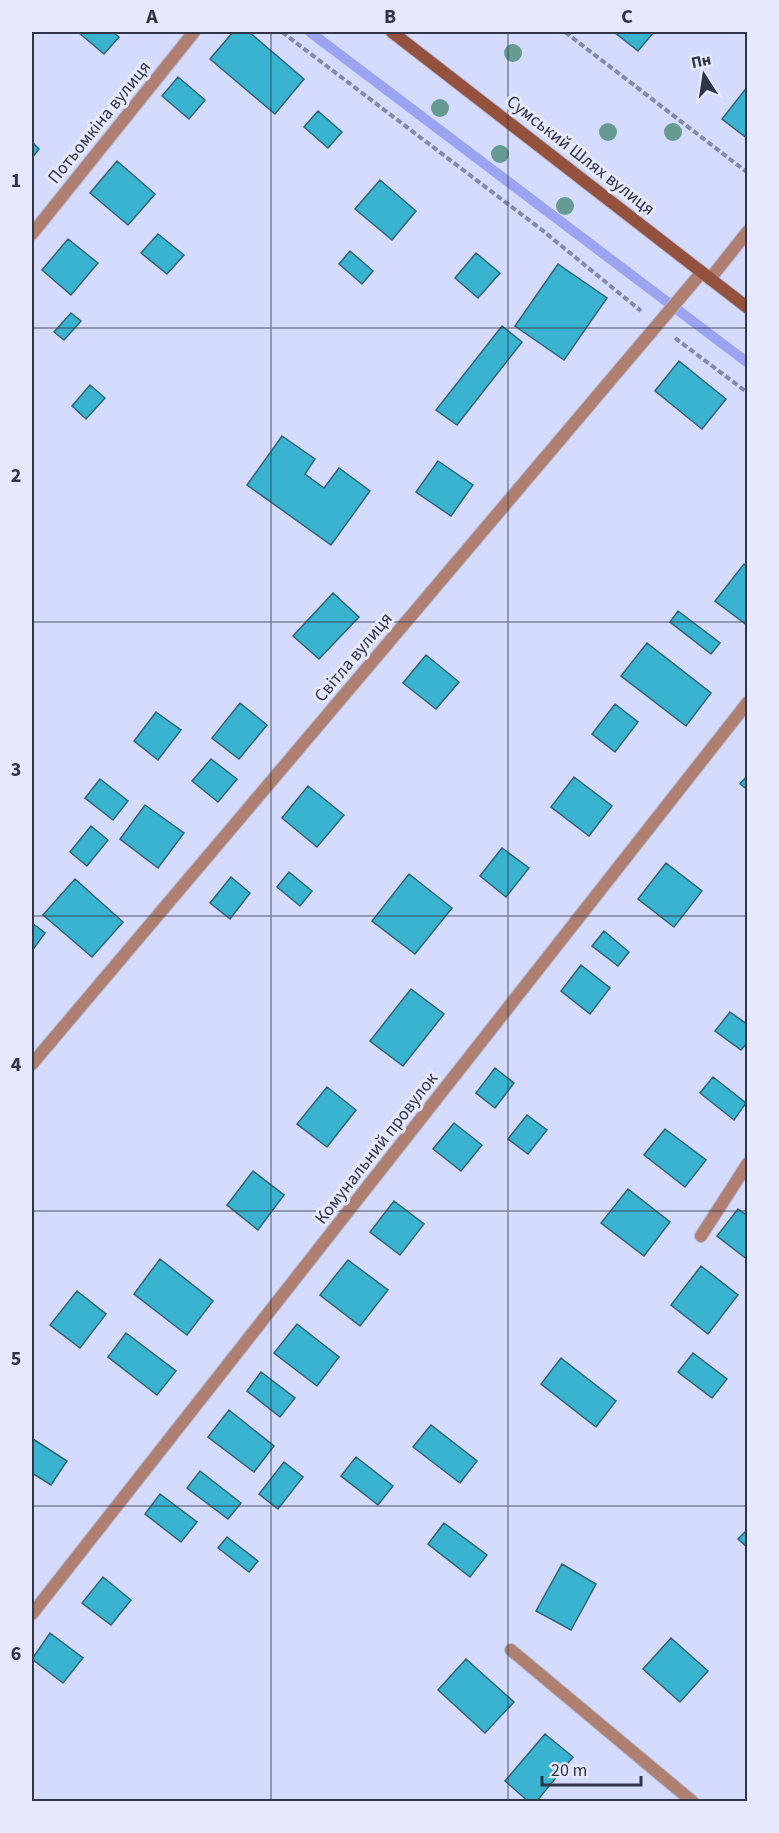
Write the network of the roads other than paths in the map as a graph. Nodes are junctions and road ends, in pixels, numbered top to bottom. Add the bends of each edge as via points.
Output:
1 (194, 32) edge
2 (392, 32) edge
3 (747, 231) edge
4 (32, 234) edge
5 (706, 275) junction
6 (747, 308) edge
7 (747, 702) edge
8 (32, 1064) edge
9 (747, 1163) edge
10 (701, 1236) dead end
11 (32, 1614) edge
12 (511, 1650) dead end
13 (693, 1802) edge

1 - 4 street, Потьомкіна вулиця
2 - 5 main road, Сумський Шлях вулиця
3 - 5 street, Світла вулиця
5 - 6 main road, Сумський Шлях вулиця
5 - 8 street, Світла вулиця via 658,326
7 - 11 street, Комунальний провулок
9 - 10 street
12 - 13 street

